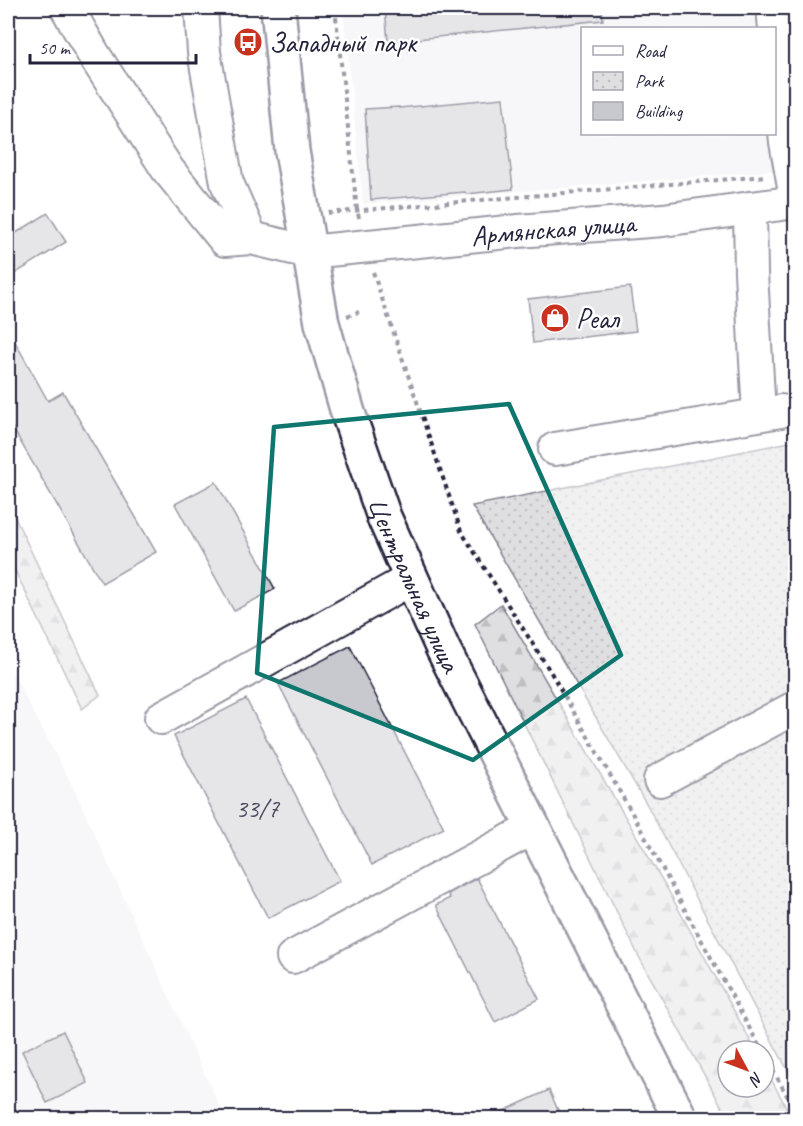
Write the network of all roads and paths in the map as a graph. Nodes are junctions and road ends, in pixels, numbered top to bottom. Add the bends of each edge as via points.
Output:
1 (67, 8) edge
2 (201, 8) edge
3 (278, 8) edge
4 (335, 8) edge
5 (774, 8) edge
6 (776, 27) edge
7 (776, 30) edge
8 (794, 191) edge
9 (750, 208) junction
10 (357, 210) junction
11 (304, 216) junction
12 (250, 238) junction
13 (367, 247) junction
14 (309, 252) junction
15 (555, 449) dead end
16 (411, 579) junction
17 (795, 707) edge
18 (161, 718) dead end
19 (660, 780) dead end
20 (533, 828) junction
21 (293, 957) dead end
22 (755, 1039) edge
23 (776, 1077) edge
24 (795, 1112) edge
25 (680, 1119) edge

1 - 12 street, Армянская улица via 168,170 225,240
2 - 12 street via 204,52 227,183
3 - 11 main road, Центральная улица via 292,151
4 - 10 path
5 - 6 street
7 - 8 street
8 - 9 street, Армянская улица
8 - 10 path
9 - 13 street, Армянская улица via 663,220
9 - 15 street via 751,273 770,413
10 - 11 path
10 - 13 path
11 - 14 main road, Центральная улица
12 - 14 street, Армянская улица
13 - 14 street, Армянская улица
13 - 22 path via 461,531 550,671
14 - 16 main road, Центральная улица via 322,323 348,413 384,517
16 - 18 street
16 - 20 main road, Центральная улица
17 - 19 street
20 - 21 street
20 - 25 main road, Центральная улица
23 - 24 path

